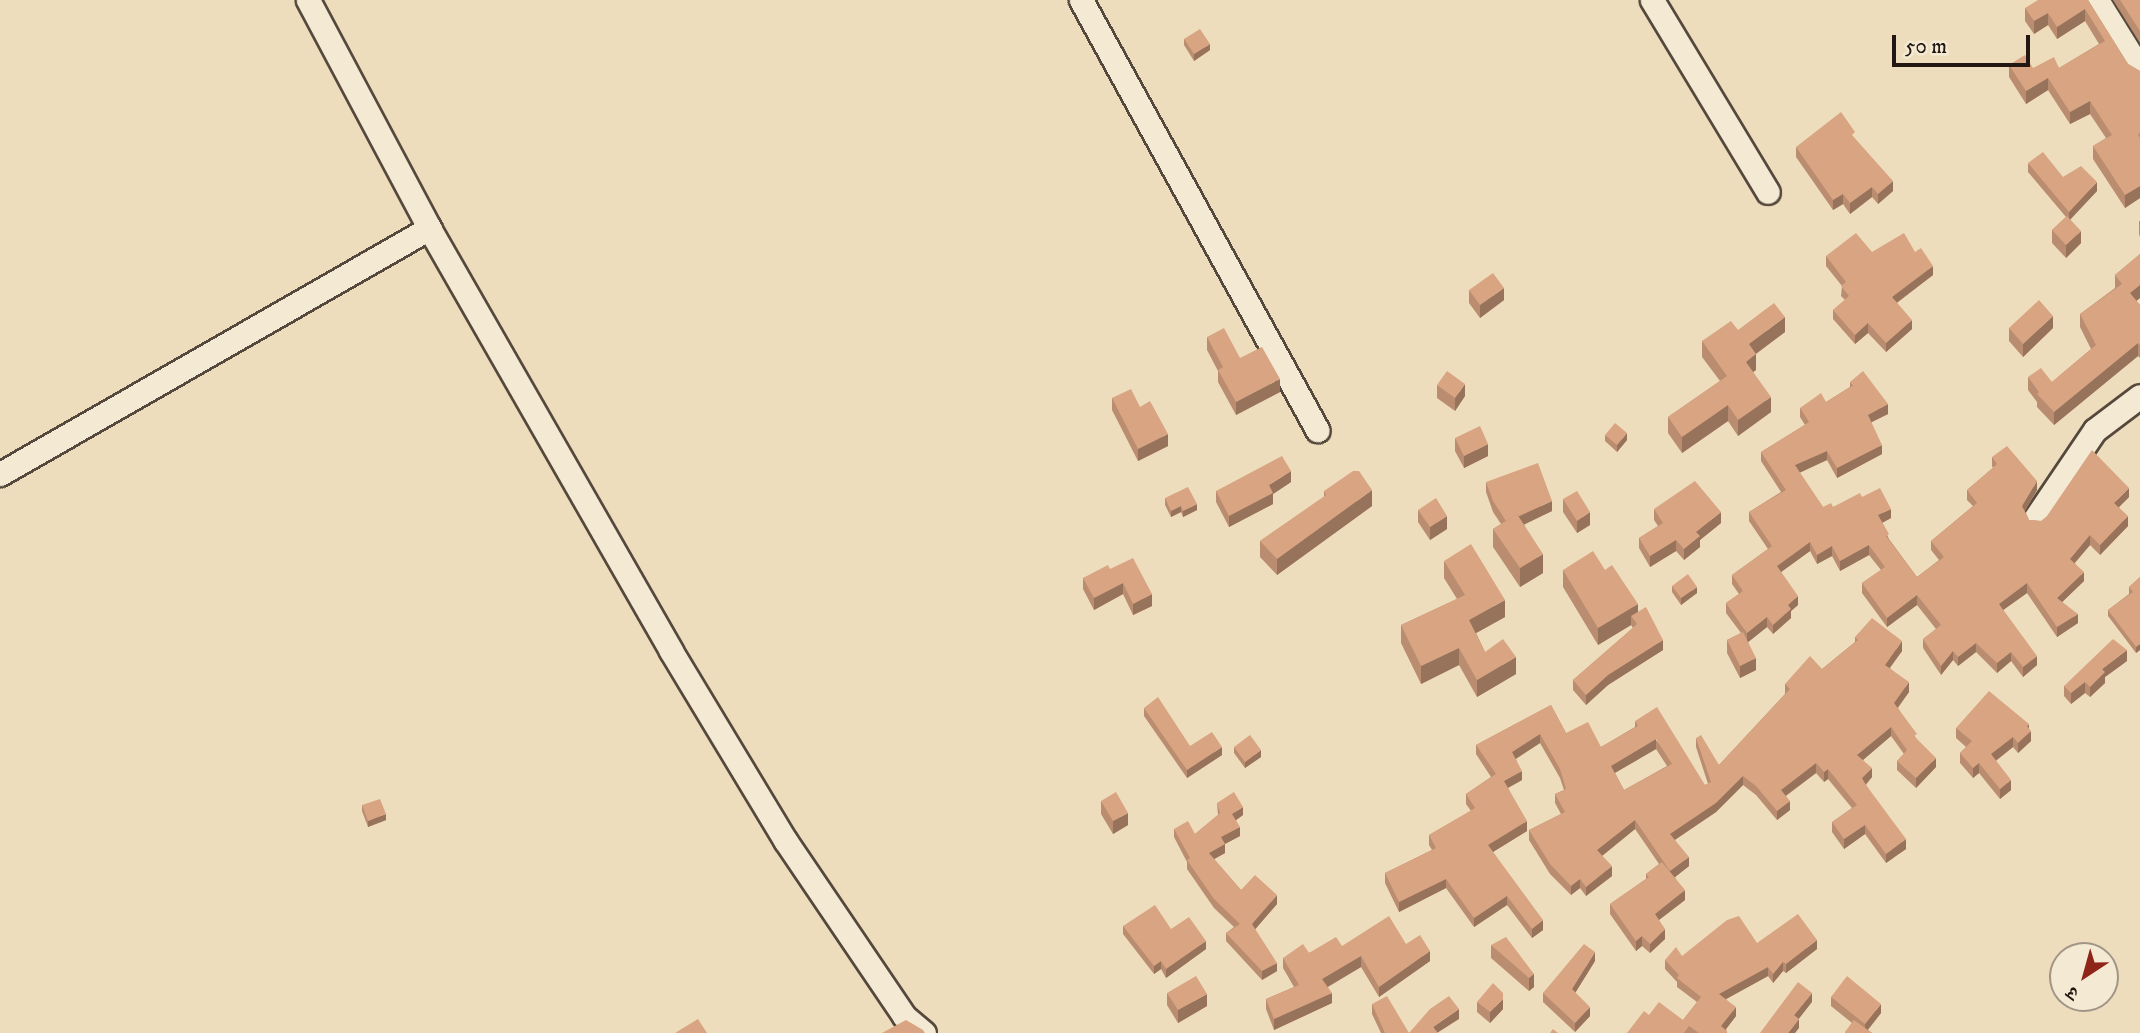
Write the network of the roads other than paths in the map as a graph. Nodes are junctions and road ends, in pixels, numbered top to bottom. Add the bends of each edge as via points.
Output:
1 (308, 0) edge
2 (1081, 0) edge
3 (1652, 0) edge
4 (2097, 0) edge
5 (2140, 69) edge
6 (1768, 192) dead end
7 (429, 228) junction
8 (2140, 396) edge
9 (1317, 430) dead end
10 (0, 474) edge
11 (2036, 517) dead end
12 (924, 1033) edge

1 - 7 street
2 - 9 street
3 - 6 street
4 - 5 street
7 - 10 street
7 - 12 street via 671,651 896,1023
8 - 11 street via 2095,430

